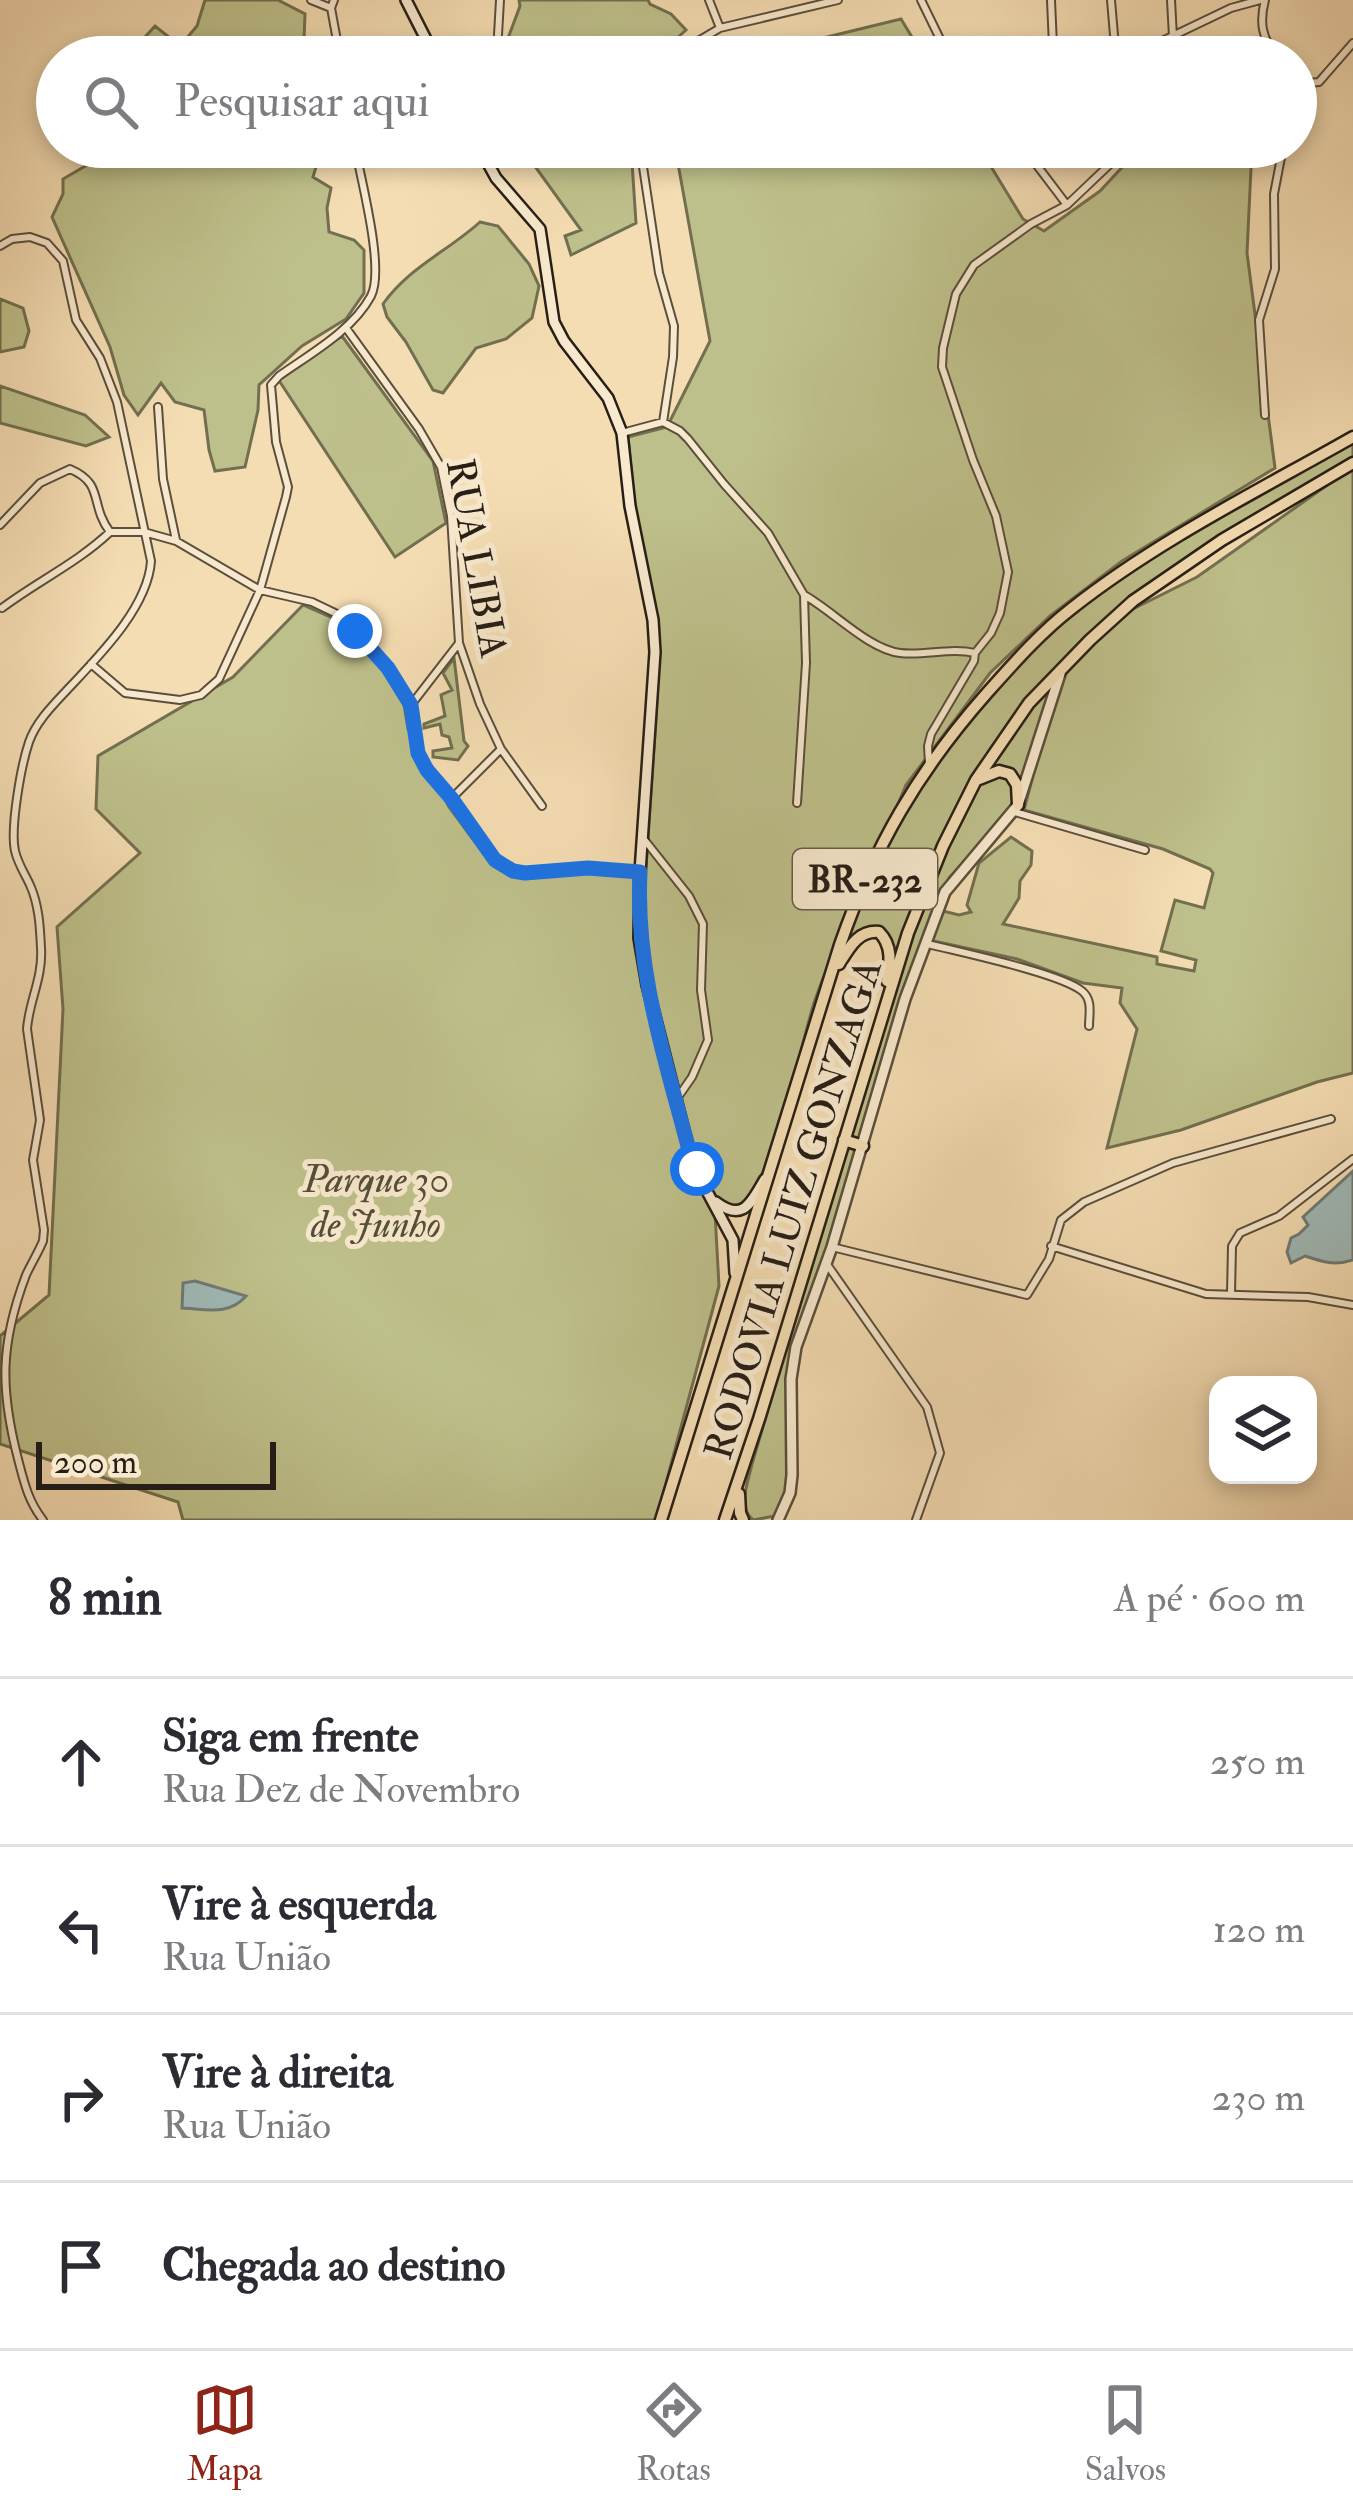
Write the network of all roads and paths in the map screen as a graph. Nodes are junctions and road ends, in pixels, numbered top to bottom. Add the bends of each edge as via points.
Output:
1 (311, 0) edge
2 (406, 0) edge
3 (500, 0) edge
4 (709, 0) edge
5 (838, 0) edge
6 (921, 0) edge
7 (1051, 0) edge
8 (1111, 0) edge
9 (1171, 0) edge
10 (1262, 0) edge
11 (333, 4) edge
12 (720, 28) junction
13 (498, 35) dead end
14 (337, 36) edge
15 (424, 36) edge
16 (706, 36) edge
17 (939, 36) edge
18 (1052, 36) edge
19 (1114, 36) edge
20 (1173, 36) edge
21 (1175, 36) edge
22 (1264, 36) edge
23 (1353, 43) edge
24 (1317, 82) edge
25 (359, 168) edge
26 (491, 168) edge
27 (643, 168) edge
28 (1039, 168) edge
29 (1106, 168) edge
30 (1279, 168) edge
31 (1067, 205) junction
32 (0, 246) edge
33 (346, 327) junction
34 (158, 407) dead end
35 (1265, 415) dead end
36 (663, 422) junction
37 (622, 433) junction
38 (1353, 437) edge
39 (1353, 463) edge
40 (0, 525) edge
41 (110, 532) junction
42 (144, 532) junction
43 (176, 541) junction
44 (260, 590) junction
45 (804, 595) junction
46 (2, 608) edge
47 (459, 643) junction
48 (975, 653) junction
49 (92, 664) junction
50 (1061, 670) junction
51 (411, 705) junction
52 (501, 749) junction
53 (929, 764) junction
54 (976, 781) junction
55 (452, 799) junction
56 (796, 802) dead end
57 (542, 806) dead end
58 (1016, 808) junction
59 (643, 838) junction
60 (1145, 850) dead end
61 (640, 872) junction
62 (924, 943) junction
63 (831, 975) junction
64 (880, 1020) junction
65 (1089, 1026) dead end
66 (676, 1100) junction
67 (1331, 1119) dead end
68 (844, 1140) junction
69 (863, 1146) junction
70 (1353, 1159) edge
71 (770, 1169) junction
72 (710, 1197) junction
73 (832, 1246) junction
74 (1051, 1246) junction
75 (826, 1263) junction
76 (734, 1284) junction
77 (1231, 1294) junction
78 (1353, 1305) edge
79 (1, 1356) edge
80 (739, 1483) junction
81 (43, 1520) edge
82 (662, 1520) edge
83 (725, 1520) edge
84 (743, 1520) edge
85 (778, 1520) edge
86 (916, 1520) edge

1 - 11 street
2 - 15 main road
3 - 13 street
4 - 12 street
5 - 12 street
6 - 17 street
7 - 18 street
8 - 19 street
9 - 20 street
10 - 21 street
10 - 22 street
11 - 14 street
12 - 16 street
23 - 24 street
25 - 33 street via 376,271 371,296
26 - 37 main road via 540,229 554,322 608,398
27 - 36 street via 674,326
28 - 31 street
29 - 31 street
30 - 35 street via 1275,269 1259,320
31 - 48 street via 964,277 943,348 946,382 1007,560 1000,613
32 - 42 street via 30,237 63,261 76,320 117,402
33 - 44 street via 271,385 288,487
33 - 47 street, RUA LIBIA via 441,467
34 - 43 street
36 - 37 street
36 - 45 street via 680,431 769,533
37 - 59 main road via 655,638
38 - 53 highway, RODOVIA LUIZ GONZAGA / BR-232 via 1188,530 1066,612
39 - 50 highway, RODOVIA LUIZ GONZAGA / BR-232 via 1168,576
40 - 41 street via 40,483 70,469 92,483
41 - 42 street
41 - 46 street
42 - 43 street
42 - 49 street via 148,581
43 - 44 street
44 - 49 street via 226,668 190,700 125,693
44 - 51 street via 337,614
45 - 48 street via 886,650
45 - 56 street
47 - 51 street
47 - 52 street, RUA LIBIA
48 - 53 street via 931,734
49 - 79 street via 29,740 14,827 41,948 27,1029 44,1230
50 - 54 highway, RODOVIA LUIZ GONZAGA / BR-232
50 - 58 main road
51 - 55 street via 418,753
52 - 55 street
52 - 57 street, RUA LIBIA
53 - 63 highway, RODOVIA LUIZ GONZAGA / BR-232 via 872,861
54 - 58 highway via 1010,774
54 - 64 highway, RODOVIA LUIZ GONZAGA / BR-232 via 917,908
55 - 61 street via 495,860 513,871
58 - 60 street
58 - 62 main road via 945,892
59 - 61 main road
59 - 66 street via 689,896 704,936 708,1040
61 - 66 main road via 639,938
62 - 65 street via 1083,991
62 - 69 main road
63 - 64 highway, BR-232 via 859,937 883,935 890,964
63 - 71 highway, RODOVIA LUIZ GONZAGA / BR-232
64 - 68 highway, RODOVIA LUIZ GONZAGA / BR-232
66 - 72 main road
67 - 74 street via 1126,1182 1064,1215
68 - 69 highway
68 - 80 highway, RODOVIA LUIZ GONZAGA / BR-232
69 - 73 main road
70 - 77 street via 1280,1216 1240,1233 1232,1246
71 - 72 main road via 742,1209
71 - 76 highway, RODOVIA LUIZ GONZAGA / BR-232
72 - 76 main road via 734,1245
73 - 74 street via 1027,1295
73 - 75 main road
74 - 77 street via 1195,1291
75 - 85 main road via 792,1364 792,1475
75 - 86 street via 927,1406 940,1453
76 - 82 highway, RODOVIA LUIZ GONZAGA / BR-232
77 - 78 street
79 - 81 street via 7,1421
80 - 83 highway, RODOVIA LUIZ GONZAGA / BR-232
80 - 84 highway

